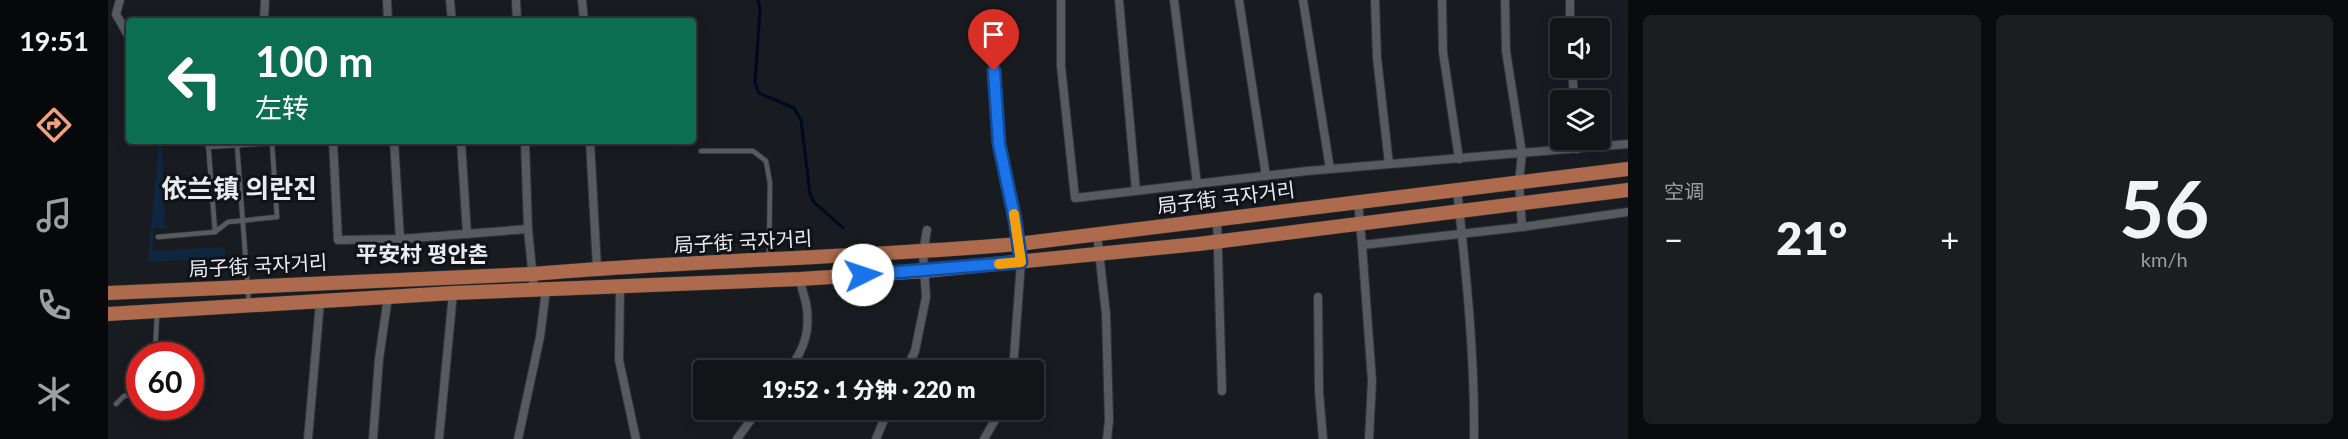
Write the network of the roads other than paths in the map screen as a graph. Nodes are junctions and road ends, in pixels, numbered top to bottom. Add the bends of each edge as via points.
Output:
1 (120, 0) edge
2 (265, 0) edge
3 (387, 0) edge
4 (450, 0) edge
5 (516, 0) edge
6 (582, 0) edge
7 (1061, 0) edge
8 (1119, 0) edge
9 (1174, 0) edge
10 (1239, 0) edge
11 (1303, 0) edge
12 (1375, 0) edge
13 (1442, 0) edge
14 (1505, 0) edge
15 (1570, 0) edge
16 (264, 18) edge
17 (388, 18) edge
18 (452, 18) edge
19 (517, 18) edge
20 (584, 18) edge
21 (1570, 18) edge
22 (126, 32) edge
23 (994, 71) dead end
24 (208, 144) edge
25 (254, 144) edge
26 (272, 144) edge
27 (333, 144) edge
28 (394, 144) edge
29 (461, 144) edge
30 (525, 144) edge
31 (590, 144) edge
32 (1610, 144) edge
33 (1628, 144) edge
34 (237, 145) junction
35 (1550, 148) edge
36 (701, 151) dead end
37 (1522, 153) junction
38 (1459, 159) junction
39 (1389, 164) junction
40 (1330, 169) junction
41 (1628, 169) edge
42 (1266, 176) junction
43 (1519, 182) junction
44 (1197, 184) junction
45 (1457, 189) junction
46 (1628, 190) edge
47 (1136, 191) junction
48 (1358, 201) junction
49 (1520, 204) junction
50 (1459, 211) junction
51 (1628, 212) edge
52 (1217, 219) junction
53 (243, 220) junction
54 (1360, 224) junction
55 (1522, 227) junction
56 (528, 229) junction
57 (927, 230) dead end
58 (215, 232) junction
59 (467, 234) junction
60 (1097, 234) junction
61 (1462, 234) junction
62 (158, 237) dead end
63 (400, 238) junction
64 (1218, 242) junction
65 (1018, 244) junction
66 (1362, 245) junction
67 (923, 252) junction
68 (1100, 254) junction
69 (769, 260) junction
70 (1021, 262) junction
71 (597, 268) junction
72 (925, 271) junction
73 (533, 274) junction
74 (800, 279) junction
75 (248, 285) junction
76 (620, 287) junction
77 (540, 290) junction
78 (108, 293) edge
79 (453, 293) junction
80 (388, 297) junction
81 (1318, 297) dead end
82 (320, 302) junction
83 (249, 306) junction
84 (157, 312) junction
85 (108, 314) edge
86 (156, 342) edge
87 (797, 360) edge
88 (911, 360) edge
89 (1014, 360) edge
90 (1222, 391) dead end
91 (126, 396) edge
92 (116, 404) dead end
93 (751, 420) edge
94 (884, 420) edge
95 (995, 420) edge
96 (308, 439) edge
97 (373, 439) edge
98 (440, 439) edge
99 (518, 439) edge
100 (636, 439) edge
101 (737, 439) edge
102 (876, 439) edge
103 (984, 439) edge
104 (1107, 439) edge
105 (1323, 439) edge
106 (1369, 439) edge
107 (1474, 439) edge

1 - 22 street via 116,14
2 - 16 street
3 - 17 street
4 - 18 street
5 - 19 street
6 - 20 street
7 - 47 street via 1061,66 1075,198
8 - 47 street
9 - 44 street
10 - 42 street
11 - 40 street
12 - 39 street
13 - 38 street via 1443,52
14 - 37 street via 1506,51
15 - 21 street
23 - 65 street via 999,144
24 - 34 lane
24 - 58 lane
25 - 34 lane
26 - 53 lane via 277,217
27 - 63 street via 338,240
28 - 63 street
29 - 59 street
30 - 56 street
31 - 71 street
32 - 33 street
34 - 53 lane
35 - 37 street
36 - 69 lane via 753,152 766,161 770,183
37 - 38 street
37 - 43 street
38 - 39 street
39 - 40 street
40 - 42 street
41 - 43 main road, 局子街 국자거리
42 - 44 street
43 - 45 main road, 局子街 국자거리
43 - 49 street
44 - 47 street
45 - 48 main road, 局子街 국자거리
45 - 50 street
46 - 49 main road, 局子街 국자거리
48 - 52 main road, 局子街 국자거리
48 - 54 street
49 - 50 main road, 局子街 국자거리
49 - 55 street
50 - 54 main road, 局子街 국자거리
50 - 61 street
51 - 55 street
52 - 60 main road, 局子街 국자거리
52 - 64 street
53 - 58 lane via 228,222
53 - 75 lane
54 - 64 main road, 局子街 국자거리
54 - 66 street
55 - 61 street
56 - 59 street
56 - 73 street
57 - 67 street
58 - 62 lane
59 - 63 street
60 - 65 main road, 局子街 국자거리
60 - 68 street
61 - 66 street
61 - 107 street
64 - 68 main road, 局子街 국자거리
64 - 90 street
65 - 67 main road, 局子街 국자거리
65 - 70 street
66 - 106 street via 1372,381
67 - 69 main road, 局子街 국자거리
67 - 72 street
68 - 70 main road, 局子街 국자거리
68 - 104 street via 1106,314
69 - 71 main road, 局子街 국자거리
70 - 72 main road, 局子街 국자거리
70 - 89 street
71 - 73 main road, 局子街 국자거리
72 - 74 main road, 局子街 국자거리
72 - 88 street via 926,297
73 - 75 main road, 局子街 국자거리
73 - 77 street
74 - 76 main road, 局子街 국자거리
74 - 87 street via 807,318 806,340
75 - 78 main road, 局子街 국자거리
75 - 83 lane
76 - 77 main road, 局子街 국자거리
76 - 100 street via 619,360
77 - 79 main road, 局子街 국자거리
77 - 99 street via 540,338
79 - 80 main road, 局子街 국자거리
79 - 98 street
80 - 82 main road, 局子街 국자거리
80 - 97 street
81 - 105 street
82 - 83 main road, 局子街 국자거리
82 - 96 street
83 - 84 main road, 局子街 국자거리
84 - 85 main road, 局子街 국자거리
84 - 86 lane
91 - 92 lane
93 - 101 street
94 - 102 street
95 - 103 street

